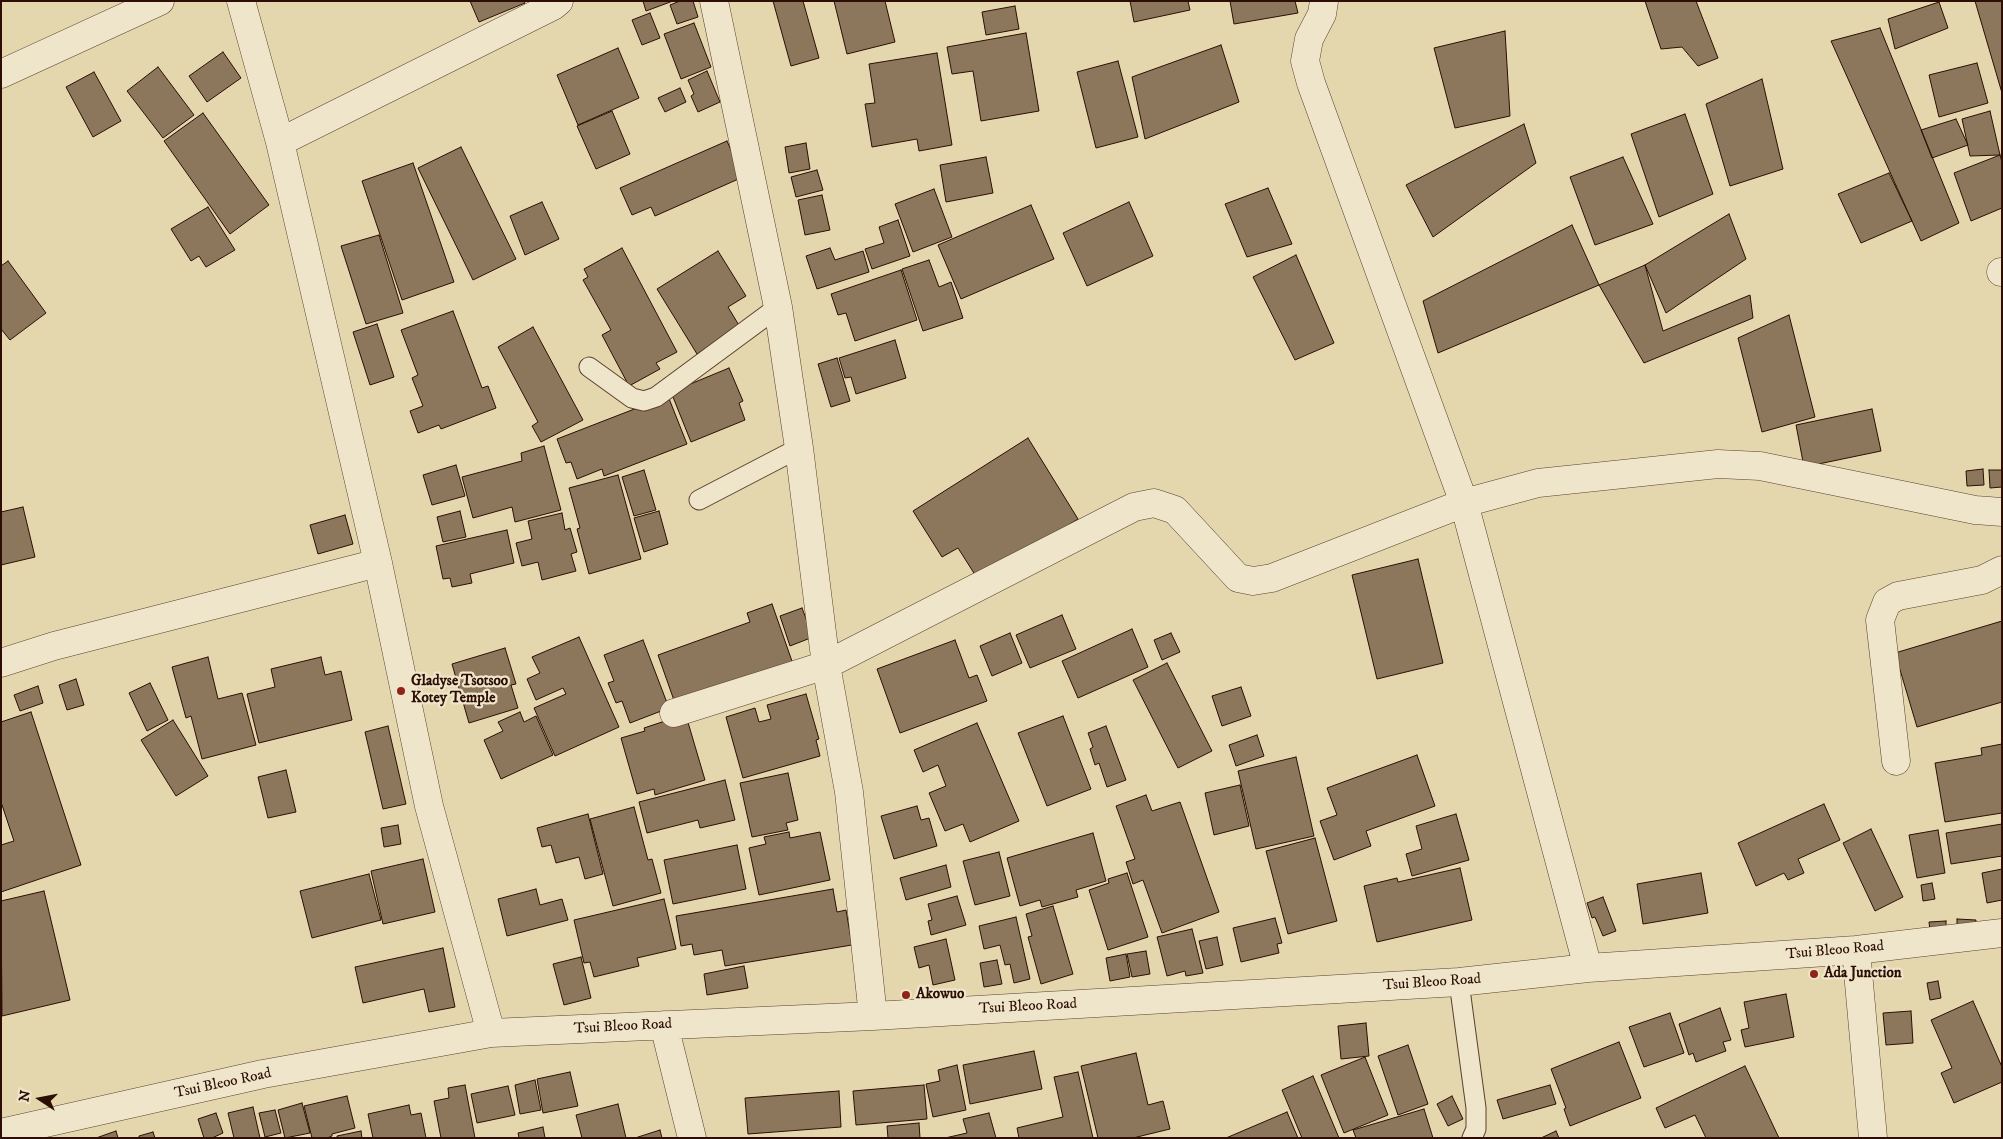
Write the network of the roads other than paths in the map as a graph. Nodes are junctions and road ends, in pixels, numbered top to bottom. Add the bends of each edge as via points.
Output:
1 (160, 1) edge
2 (242, 1) edge
3 (559, 1) edge
4 (714, 1) edge
5 (1324, 1) edge
6 (125, 10) edge
7 (1, 74) edge
8 (280, 142) junction
9 (778, 308) junction
10 (589, 367) dead end
11 (799, 448) junction
12 (699, 500) dead end
13 (1464, 503) junction
14 (2002, 512) edge
15 (378, 563) junction
16 (2002, 570) edge
17 (1, 664) edge
18 (826, 665) junction
19 (674, 713) dead end
20 (1896, 761) dead end
21 (2002, 934) edge
22 (1856, 950) junction
23 (1588, 968) junction
24 (1459, 982) junction
25 (873, 1016) junction
26 (664, 1025) junction
27 (491, 1033) junction
28 (1, 1133) edge
29 (692, 1138) edge
30 (1472, 1138) edge
31 (1873, 1138) edge

1 - 6 street
2 - 8 street
3 - 8 street
4 - 9 street
5 - 13 street via 1305,61 1311,83
6 - 7 street
8 - 15 street
9 - 10 lane via 656,397 632,398
9 - 11 street
11 - 12 lane
11 - 18 street
13 - 14 street via 1538,483 1718,464 1760,466 1975,510
13 - 18 street via 1272,578 1254,582 1238,578 1175,510 1154,503 1134,507
13 - 23 street
15 - 17 street via 54,646
15 - 27 street via 429,806
16 - 20 street via 1982,580 1898,596 1888,602 1880,620
18 - 19 street
18 - 25 street via 849,792
21 - 22 street, Tsui Bleoo Road
22 - 23 street, Tsui Bleoo Road
22 - 31 street
23 - 24 street, Tsui Bleoo Road
24 - 25 street, Tsui Bleoo Road
24 - 30 lane via 1476,1108 1476,1129
25 - 26 street, Tsui Bleoo Road
26 - 27 street, Tsui Bleoo Road
26 - 29 street
27 - 28 street, Tsui Bleoo Road via 263,1074

